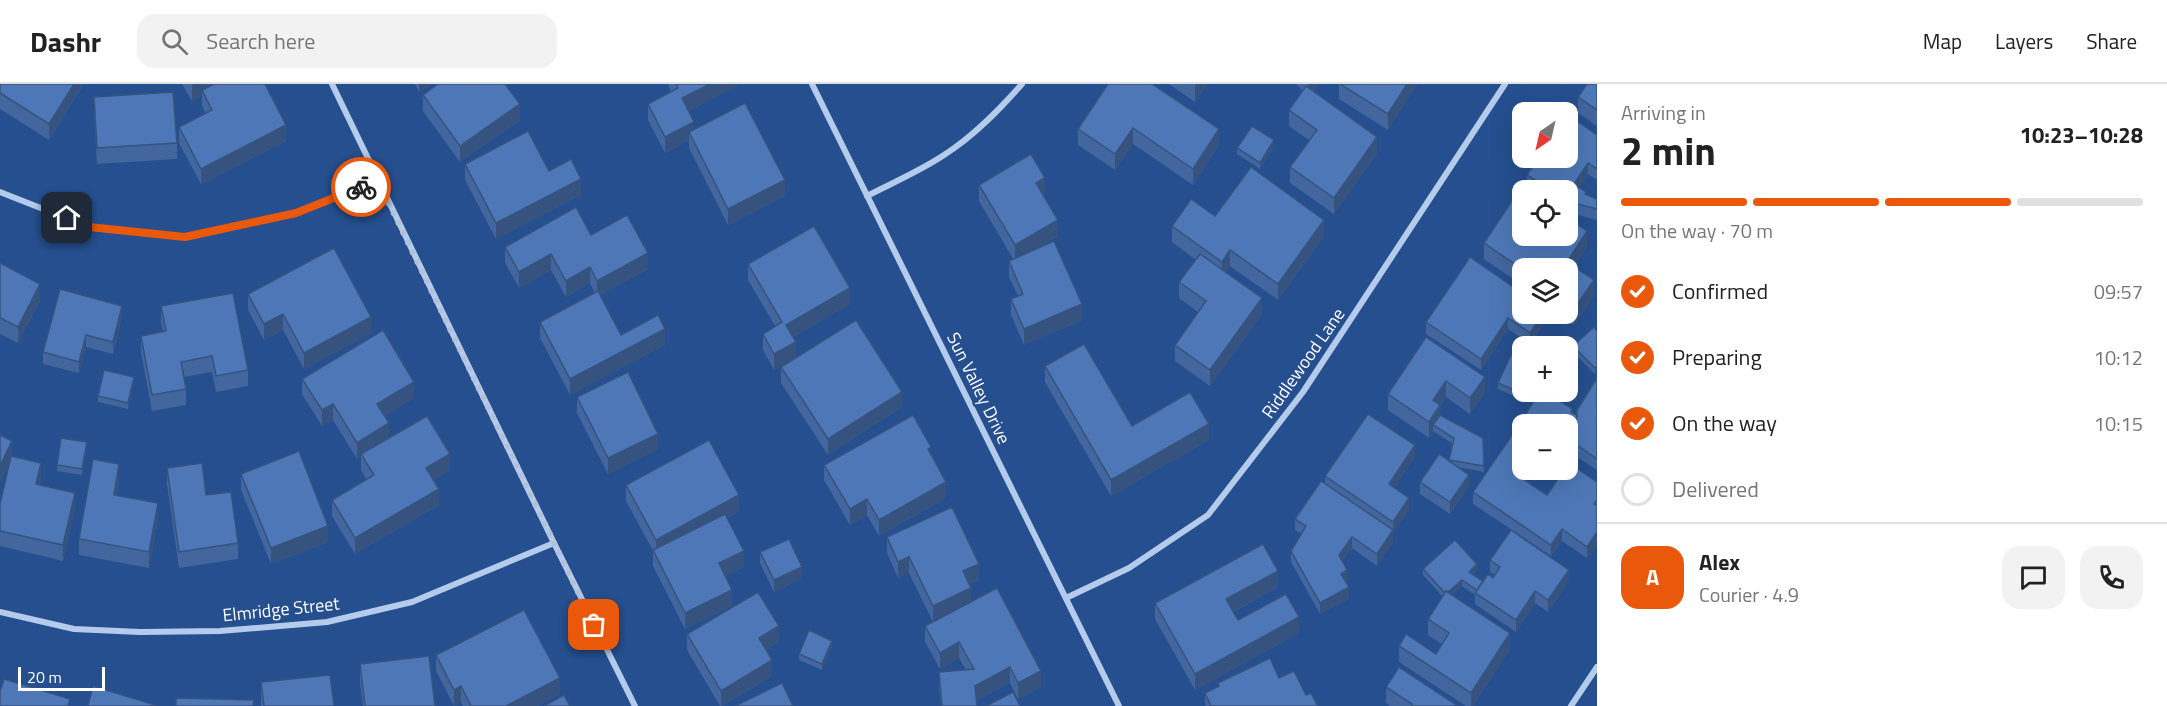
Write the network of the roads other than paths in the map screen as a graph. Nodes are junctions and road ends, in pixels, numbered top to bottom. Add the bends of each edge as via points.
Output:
1 (332, 84) edge
2 (813, 84) edge
3 (1022, 84) edge
4 (1505, 84) edge
5 (378, 181) junction
6 (0, 192) edge
7 (867, 196) junction
8 (554, 543) junction
9 (1066, 598) junction
10 (0, 612) edge
11 (1597, 667) edge
12 (635, 706) edge
13 (1119, 706) edge
14 (1571, 706) edge

1 - 5 street
2 - 7 street, Sun Valley Drive
3 - 7 street via 974,133 944,155
4 - 9 street, Riddlewood Lane via 1303,392 1208,515 1129,568
5 - 6 street via 296,213 185,237 89,227
5 - 8 street
7 - 9 street, Sun Valley Drive
8 - 10 street, Elmridge Street via 412,602 327,622 220,631 140,632 74,629
8 - 12 street
9 - 13 street, Sun Valley Drive
11 - 14 street

